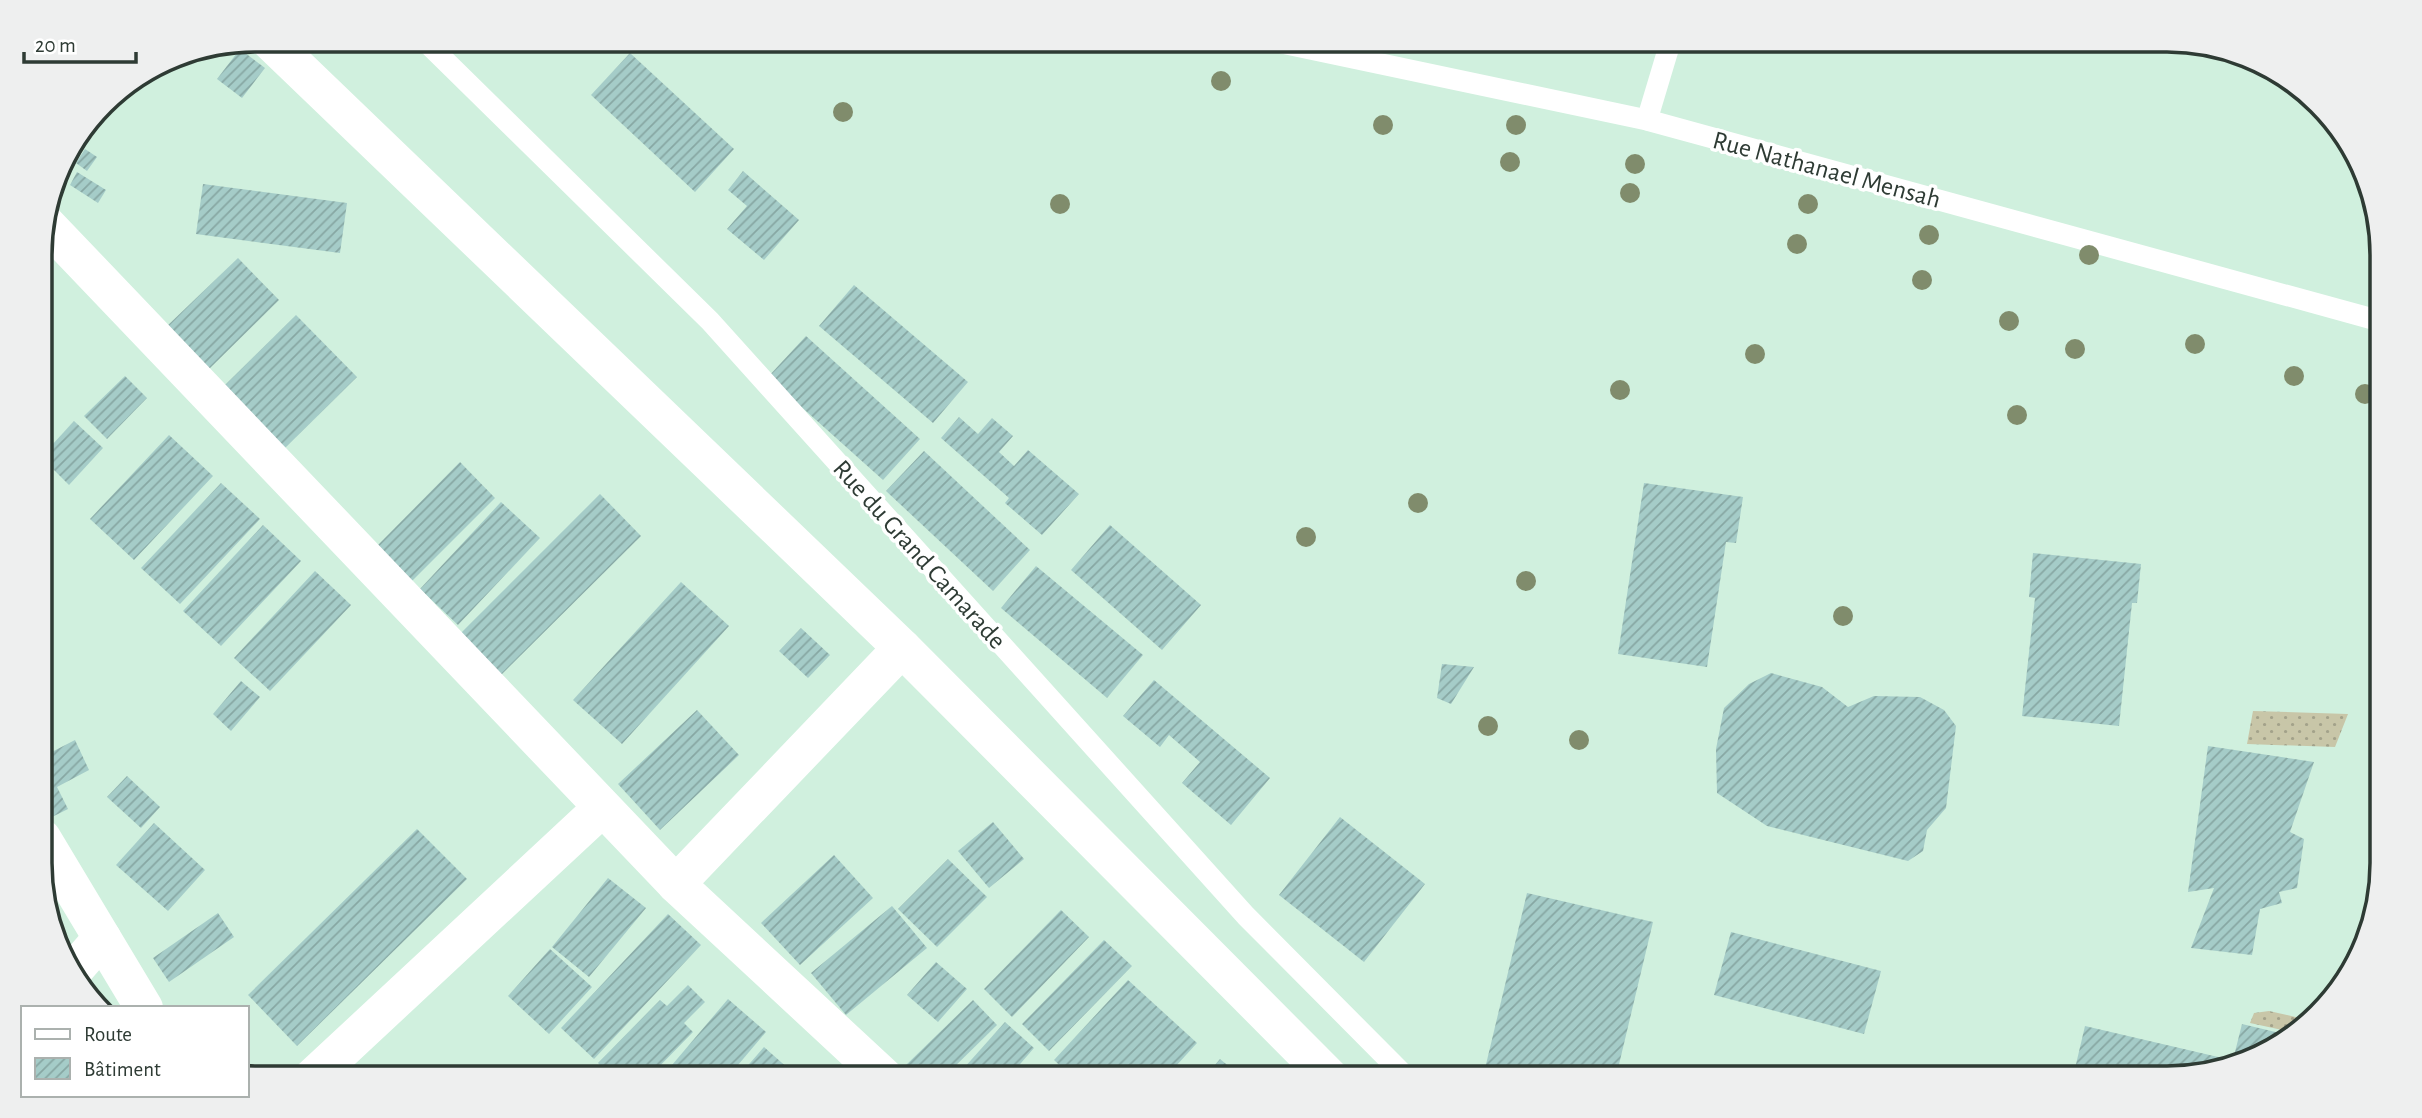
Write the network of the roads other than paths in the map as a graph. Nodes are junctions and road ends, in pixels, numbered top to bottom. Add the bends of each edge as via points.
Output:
1 (283, 53) edge
2 (437, 53) edge
3 (1330, 53) edge
4 (1667, 53) edge
5 (1647, 120) junction
6 (54, 231) edge
7 (2370, 318) edge
8 (902, 648) junction
9 (602, 808) junction
10 (53, 856) edge
11 (676, 884) junction
12 (102, 938) junction
13 (80, 964) edge
14 (143, 1006) edge
15 (1318, 1065) edge
16 (1395, 1065) edge
17 (325, 1066) edge
18 (872, 1066) edge

1 - 8 street
2 - 16 lane, Rue du Grand Camarade via 710,321 1247,916
3 - 5 lane, Rue Nathanael Mensah
4 - 5 lane
5 - 7 lane, Rue Nathanael Mensah
6 - 9 street
8 - 11 street
8 - 15 street
9 - 11 street
9 - 17 street
10 - 12 street
11 - 18 street
12 - 13 street
12 - 14 street

